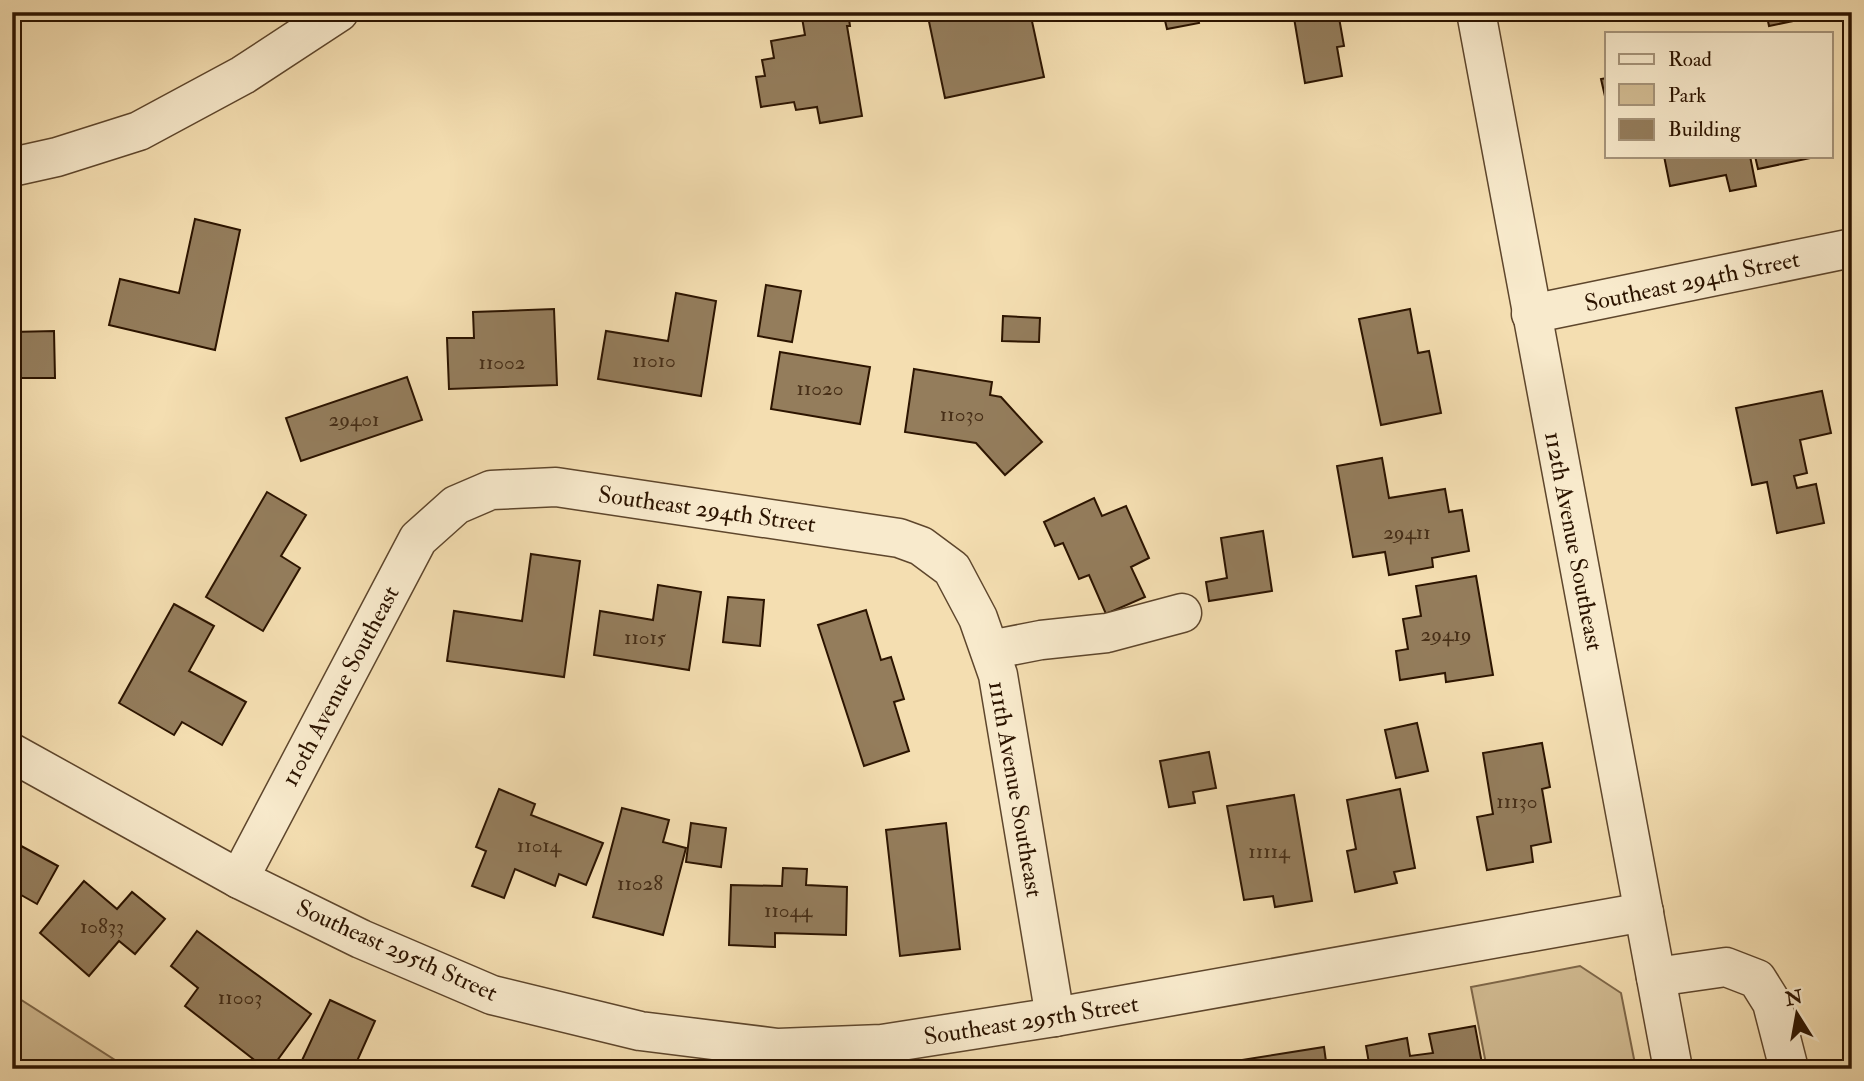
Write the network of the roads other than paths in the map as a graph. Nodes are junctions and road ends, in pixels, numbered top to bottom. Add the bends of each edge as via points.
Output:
1 (339, 12) edge
2 (1476, 12) edge
3 (12, 167) edge
4 (1852, 248) edge
5 (1531, 314) junction
6 (456, 505) joint
7 (952, 569) joint
8 (1182, 613) dead end
9 (990, 650) junction
10 (12, 753) edge
11 (239, 878) junction
12 (1644, 912) junction
13 (1656, 977) junction
14 (1055, 1017) junction
15 (1673, 1069) edge
16 (1789, 1069) edge

1 - 3 street via 243,75 139,131
2 - 5 street, 112th Avenue Southeast
4 - 5 street, Southeast 294th Street
5 - 12 street, 112th Avenue Southeast
6 - 7 street, Southeast 294th Street via 491,490 556,487 899,538
6 - 11 street, 110th Avenue Southeast via 418,539
7 - 9 street, 111th Avenue Southeast
8 - 9 street via 1107,633
9 - 14 street, 111th Avenue Southeast via 998,675
10 - 11 street, Southeast 295th Street
11 - 14 street, Southeast 295th Street via 360,939 492,995 640,1031 778,1048 869,1045
12 - 13 street, 112th Avenue Southeast
12 - 14 street, Southeast 295th Street
13 - 15 street, 112th Avenue Southeast
13 - 16 street via 1726,967 1757,979 1772,1003

